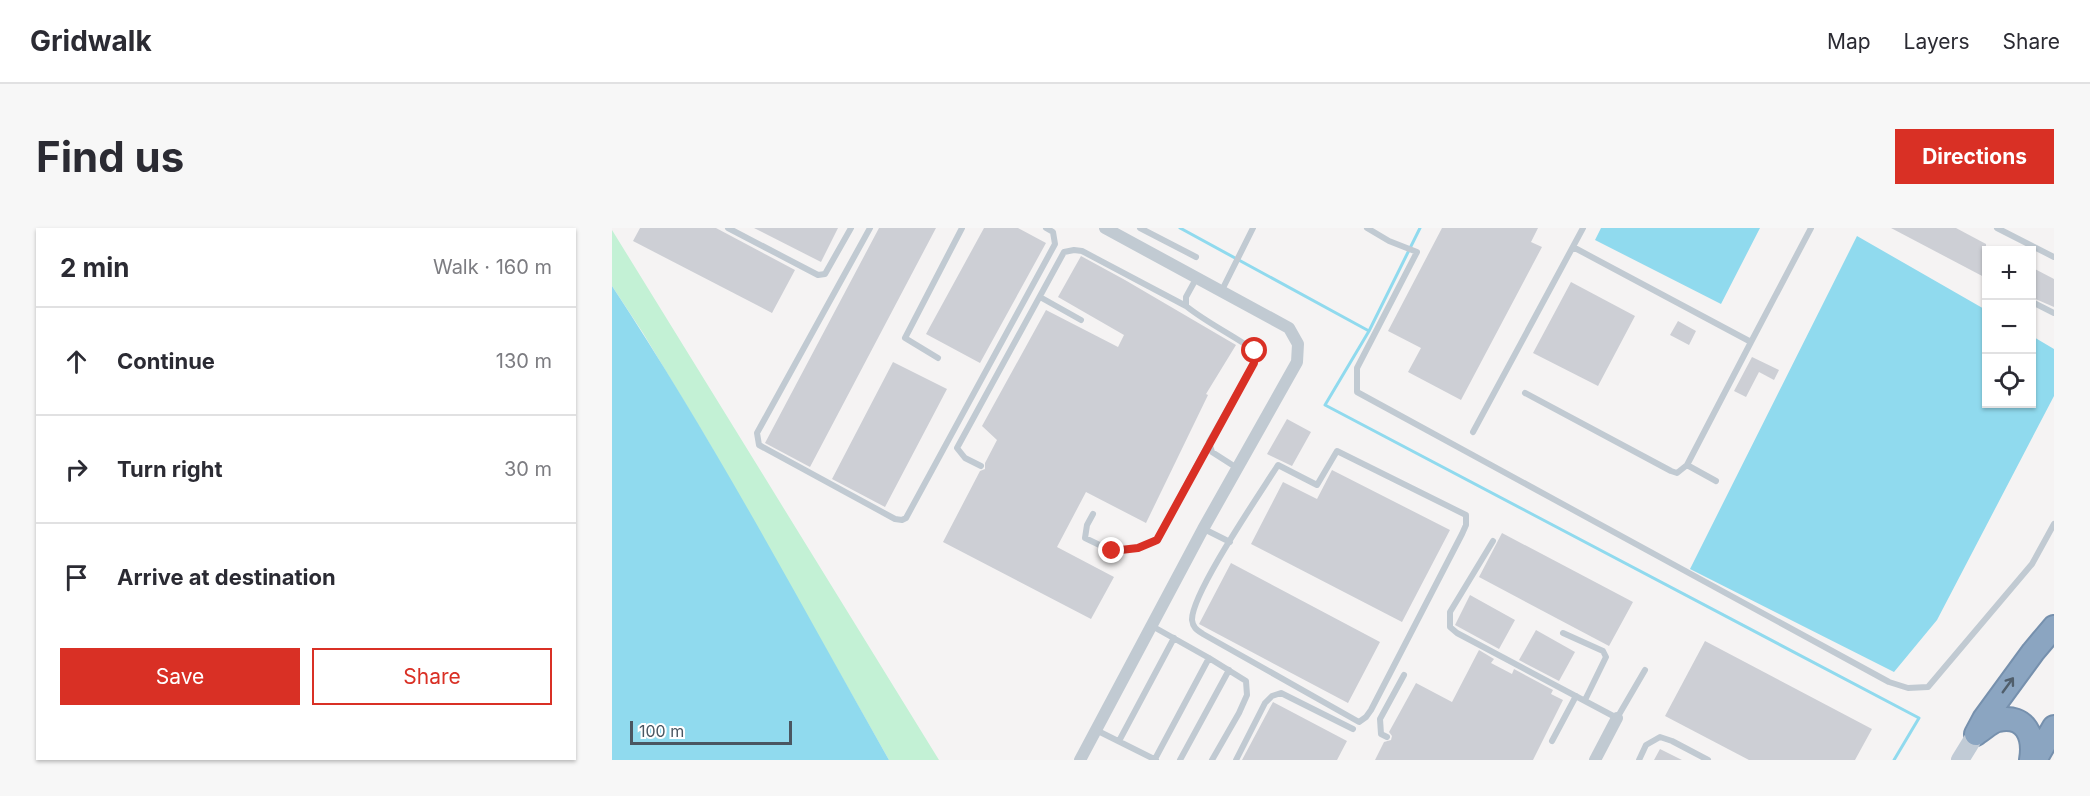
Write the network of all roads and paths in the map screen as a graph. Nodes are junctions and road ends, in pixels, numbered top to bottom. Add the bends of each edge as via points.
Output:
1 (728, 228) edge
2 (850, 228) edge
3 (870, 228) edge
4 (962, 228) edge
5 (1046, 228) edge
6 (1105, 228) edge
7 (1140, 228) edge
8 (1253, 228) edge
9 (1583, 228) edge
10 (1811, 228) edge
11 (1997, 228) edge
12 (1371, 229) edge
13 (1573, 247) junction
14 (1196, 257) dead end
15 (2054, 257) edge
16 (1197, 277) junction
17 (1222, 290) junction
18 (1040, 297) junction
19 (2036, 305) edge
20 (1186, 306) junction
21 (2054, 314) edge
22 (1081, 320) dead end
23 (1751, 342) junction
24 (938, 358) dead end
25 (1525, 393) dead end
26 (1473, 432) dead end
27 (1209, 442) junction
28 (981, 465) dead end
29 (1687, 465) junction
30 (1238, 468) junction
31 (1716, 481) dead end
32 (1093, 514) dead end
33 (2054, 524) edge
34 (1203, 529) junction
35 (1493, 541) dead end
36 (1230, 542) junction
37 (1152, 626) junction
38 (2054, 627) edge
39 (1563, 633) dead end
40 (1174, 638) junction
41 (1209, 658) junction
42 (1229, 669) junction
43 (1645, 669) dead end
44 (1404, 675) dead end
45 (1576, 696) junction
46 (1585, 700) junction
47 (1617, 718) junction
48 (2054, 727) edge
49 (1353, 729) dead end
50 (1096, 730) junction
51 (1976, 734) junction
52 (1387, 737) dead end
53 (1119, 741) junction
54 (1552, 741) dead end
55 (1080, 760) edge
56 (1155, 760) edge
57 (1180, 760) edge
58 (1212, 760) edge
59 (1236, 760) edge
60 (1595, 760) edge
61 (1639, 760) edge
62 (1707, 760) edge
63 (1960, 760) edge
64 (2033, 760) edge

1 - 2 lane via 818,275 825,274
3 - 5 lane via 757,439 759,446 902,520 1055,244 1053,232
4 - 24 lane via 905,338
6 - 16 street
7 - 14 lane
8 - 17 lane
9 - 13 lane
10 - 23 lane
11 - 15 lane
12 - 33 lane via 1417,252 1357,368 1356,392 1889,682 1908,688 1928,687 2032,564
13 - 23 lane
13 - 26 lane
16 - 17 street
16 - 20 lane via 1186,297
17 - 30 street via 1289,328 1298,344 1297,362
18 - 20 lane via 1064,252 1074,250
18 - 22 lane
18 - 28 lane via 957,448 965,458
19 - 21 lane
20 - 27 lane via 1255,351 1254,363
23 - 29 lane
25 - 29 lane via 1671,471 1677,473
27 - 30 lane via 1212,452
27 - 32 lane via 1157,540 1138,548 1112,551 1085,538
29 - 31 lane
30 - 34 street
34 - 36 lane
34 - 37 street
35 - 45 lane via 1450,612 1450,627
36 - 36 lane via 1195,604 1194,628 1359,722 1371,710 1462,534 1466,515 1337,451 1317,485 1278,465
37 - 40 lane
37 - 50 street
51 -> 38 highway
39 - 46 lane via 1604,651 1606,657
40 - 41 lane
40 - 53 lane
41 - 42 lane
41 - 56 lane
42 - 57 lane
42 - 58 lane via 1246,681 1247,695
43 - 47 lane
44 - 52 lane via 1380,719 1381,734
45 - 46 lane
45 - 54 lane
46 - 47 lane
47 - 60 street
48 - 64 highway
49 - 59 lane via 1281,693 1266,703
50 - 53 lane
50 - 55 street
51 - 63 street
51 - 64 highway via 1998,720 2019,723 2031,735
53 - 56 lane
61 - 62 lane via 1646,745 1660,737

